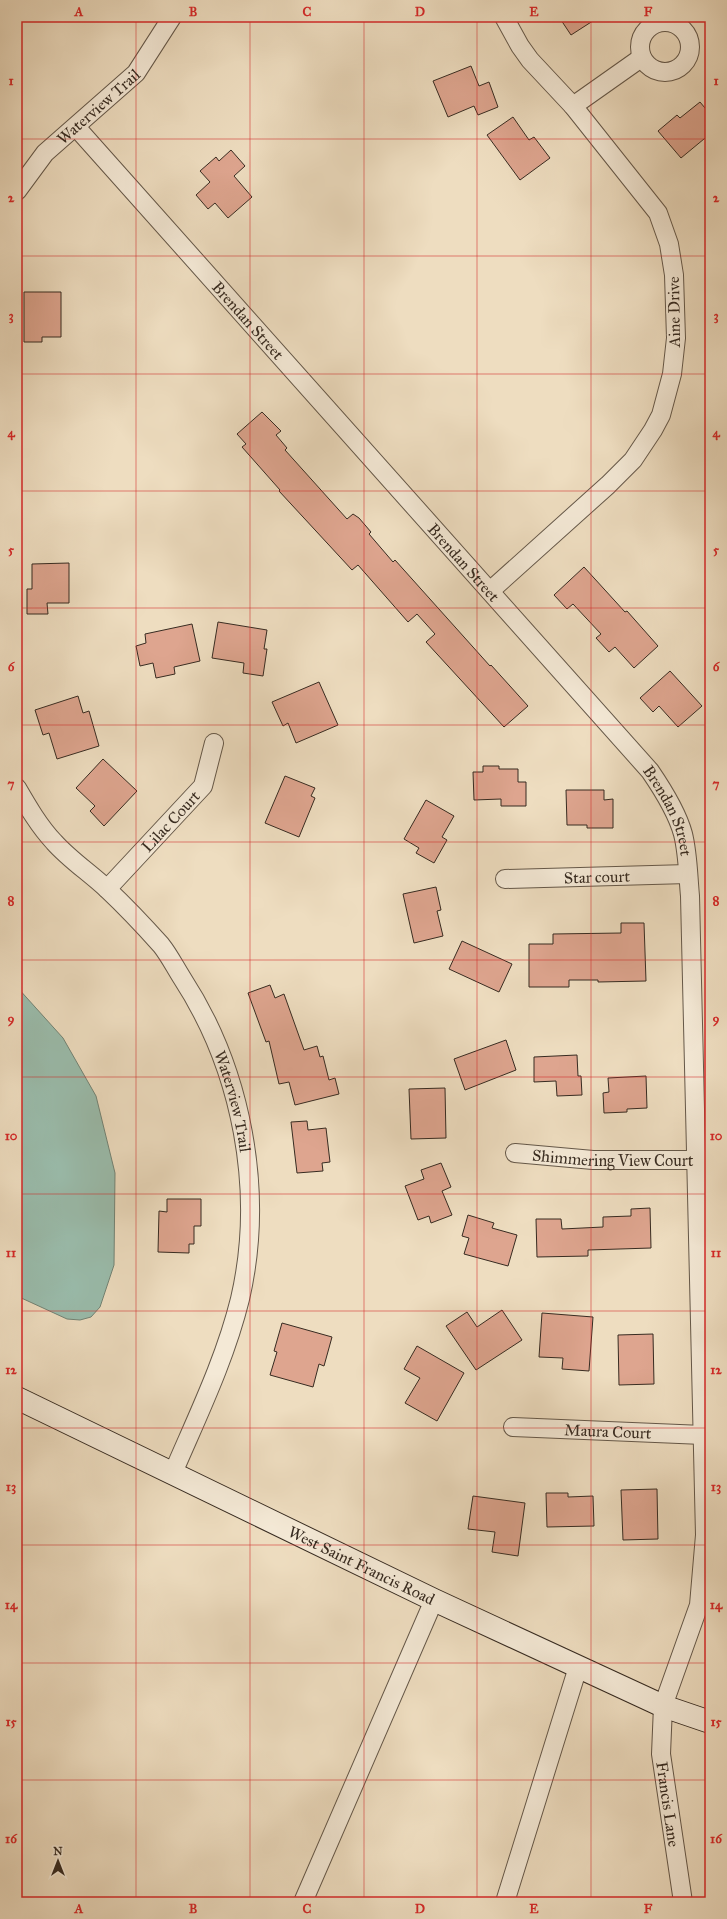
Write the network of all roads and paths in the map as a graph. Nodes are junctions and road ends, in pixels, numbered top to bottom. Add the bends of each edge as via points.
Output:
1 (172, 17) edge
2 (504, 17) edge
3 (641, 58) dead end
4 (572, 106) junction
5 (76, 127) junction
6 (17, 191) edge
7 (490, 591) junction
8 (214, 743) dead end
9 (17, 788) edge
10 (688, 874) junction
11 (505, 879) dead end
12 (107, 889) junction
13 (515, 1153) dead end
14 (703, 1160) edge
15 (17, 1398) edge
16 (513, 1427) dead end
17 (703, 1436) junction
18 (173, 1474) junction
19 (434, 1600) junction
20 (578, 1667) junction
21 (663, 1706) junction
22 (710, 1722) edge
23 (303, 1902) edge
24 (505, 1902) edge
25 (683, 1902) edge

1 - 5 street, Waterview Trail via 136,73
2 - 4 street, Aine Drive via 530,60
3 - 4 street
4 - 7 street, Aine Drive via 658,213 669,244 674,275 676,332 672,374 661,415 633,460
5 - 6 street, Waterview Trail via 45,153
5 - 7 street, Brendan Street
7 - 10 street, Brendan Street via 650,771 674,811 683,834
8 - 12 street, Lilac Court via 203,786
9 - 12 street, Waterview Trail via 34,817 55,843
10 - 11 street, Star court
10 - 14 street, Brendan Street
12 - 18 street, Waterview Trail via 162,947 194,997 218,1048 236,1099 248,1164 249,1228 240,1299 222,1357
13 - 14 street, Shimmering View Court via 594,1160
14 - 17 street, Brendan Street
15 - 18 street, West Saint Francis Road
16 - 17 street, Maura Court
17 - 21 street, Brendan Street via 705,1536 699,1605
18 - 19 street, West Saint Francis Road
19 - 20 street, West Saint Francis Road
19 - 23 street
20 - 21 street, West Saint Francis Road
20 - 24 street
21 - 22 street, West Saint Francis Road
21 - 25 street, Francis Lane via 661,1754

